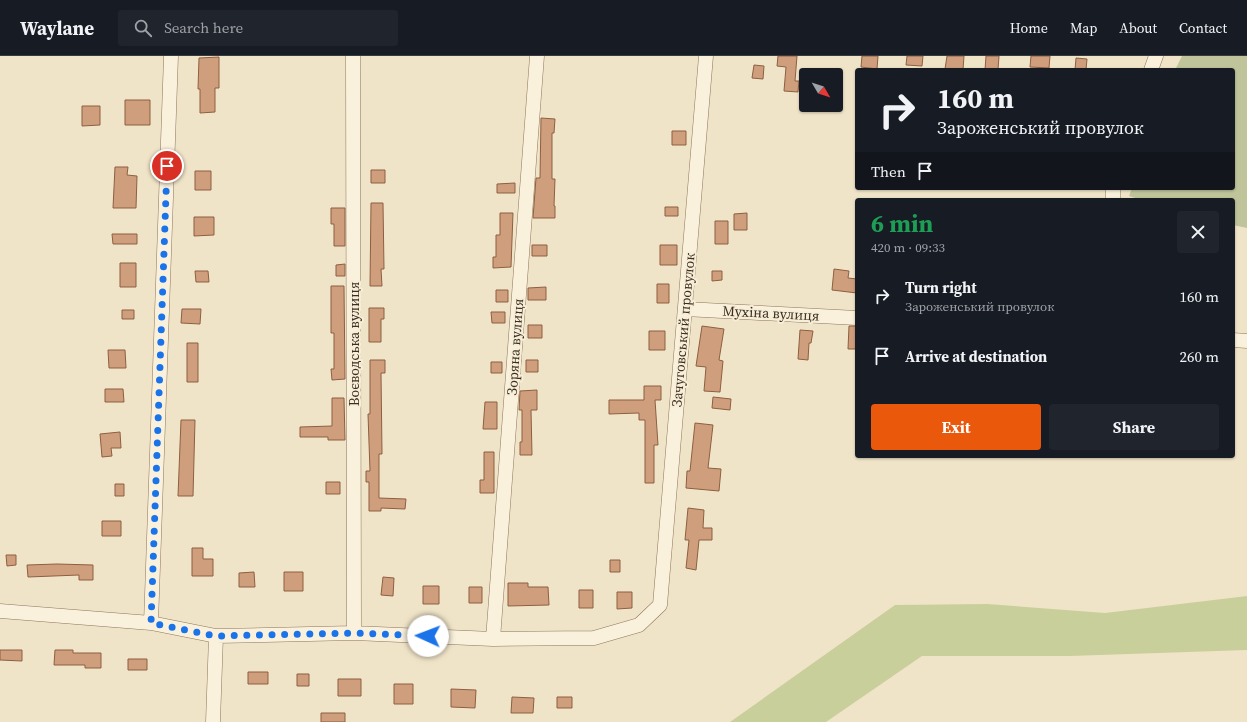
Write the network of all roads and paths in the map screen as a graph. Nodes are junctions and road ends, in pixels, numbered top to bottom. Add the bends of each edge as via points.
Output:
1 (171, 56) edge
2 (353, 56) edge
3 (537, 56) edge
4 (706, 56) edge
5 (1156, 56) edge
6 (1152, 68) edge
7 (685, 309) junction
8 (855, 318) edge
9 (1235, 340) edge
10 (1247, 341) edge
11 (0, 611) edge
12 (151, 623) junction
13 (354, 633) junction
14 (216, 636) junction
15 (493, 639) junction
16 (213, 722) edge

1 - 12 street
2 - 13 street, Воєводська вулиця
3 - 15 street, Зоряна вулиця
4 - 7 street, Зачуговський провулок
5 - 6 street
7 - 8 street, Мухіна вулиця
7 - 15 street, Зачуговський провулок via 660,605 639,625 594,638
9 - 10 street
11 - 12 street
12 - 14 street
13 - 14 street
13 - 15 street
14 - 16 street

